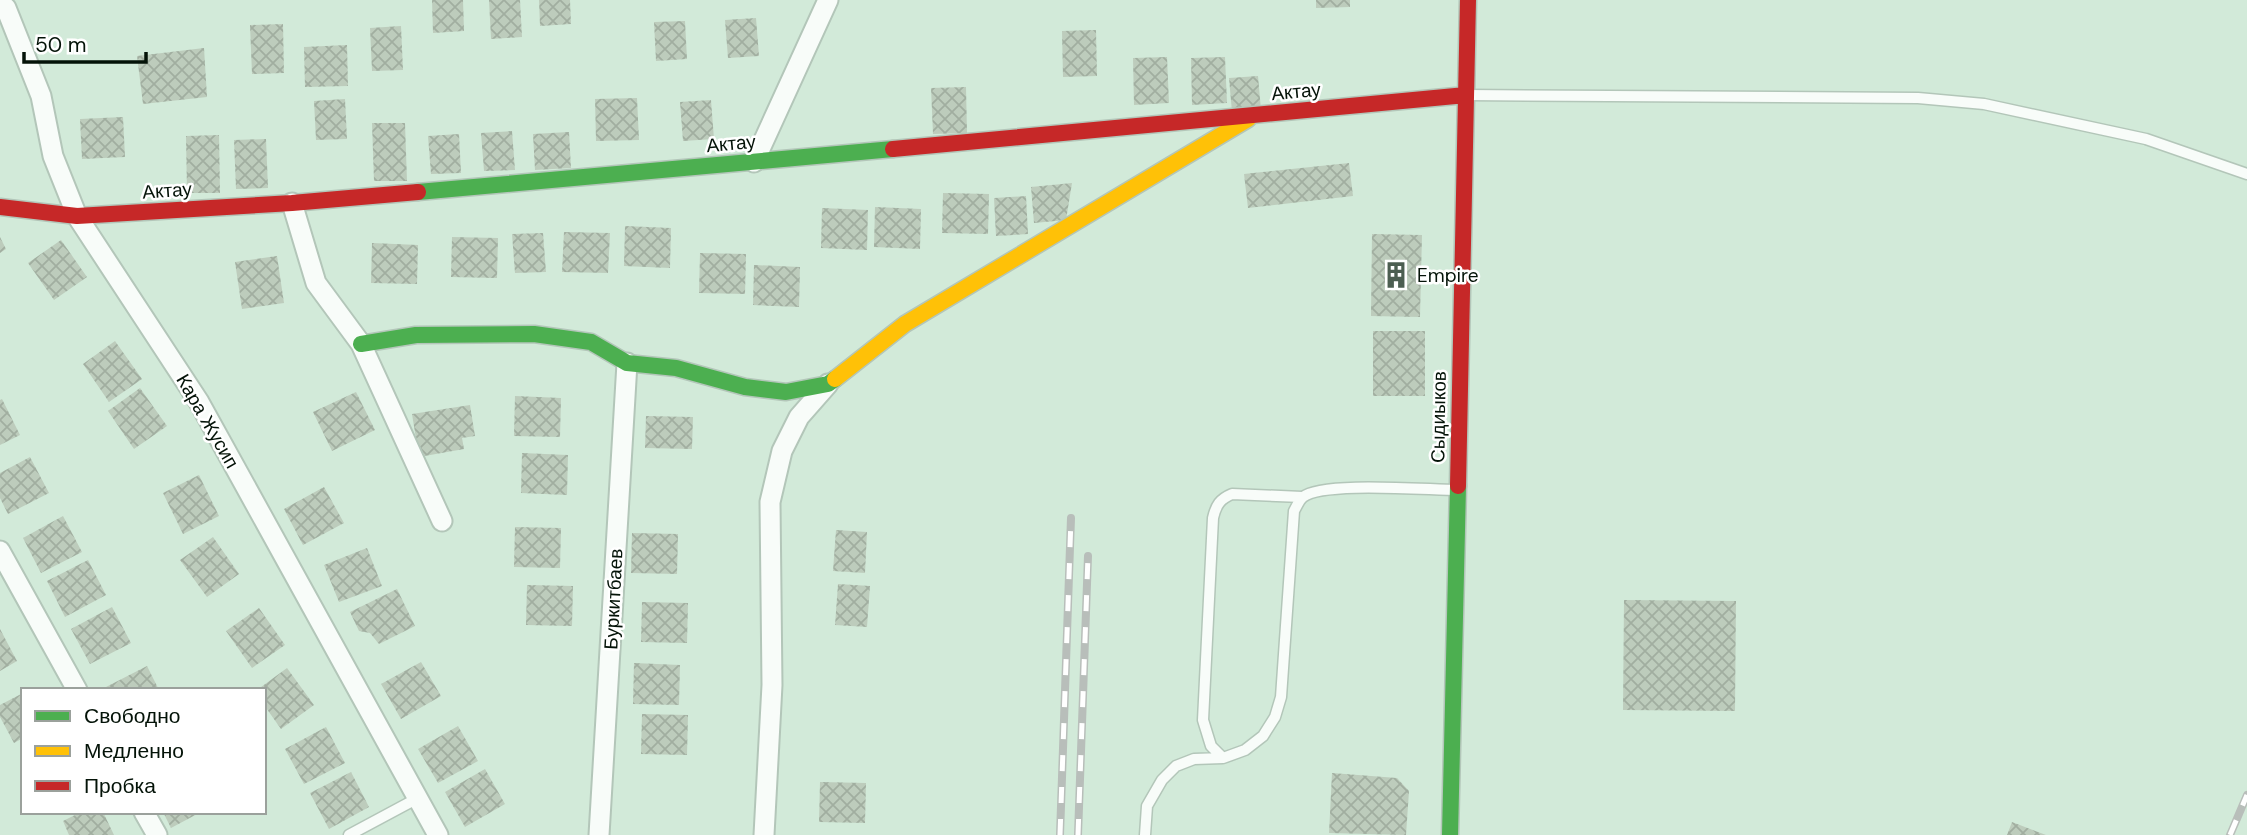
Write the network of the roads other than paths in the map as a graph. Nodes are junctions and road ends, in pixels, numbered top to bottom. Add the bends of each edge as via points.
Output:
1 (828, 0) edge
2 (1468, 0) edge
3 (0, 2) edge
4 (1466, 95) junction
5 (1253, 116) junction
6 (754, 162) junction
7 (2247, 174) edge
8 (292, 203) junction
9 (0, 206) edge
10 (77, 216) junction
11 (361, 344) junction
12 (628, 363) junction
13 (828, 384) junction
14 (1457, 490) junction
15 (1302, 497) junction
16 (442, 521) dead end
17 (1, 556) edge
18 (76, 688) edge
19 (1223, 758) junction
20 (418, 798) junction
21 (145, 814) edge
22 (157, 835) edge
23 (349, 835) edge
24 (438, 835) edge
25 (599, 835) edge
26 (764, 835) edge
27 (1145, 835) edge
28 (1450, 835) edge

1 - 6 street
2 - 4 street, Сыдиыков
3 - 10 street, Кара Жусип via 41,96 53,156
4 - 5 street, Актау
4 - 7 lane via 1918,97 1984,104 2146,139
4 - 14 street, Сыдиыков
5 - 6 street, Актау
5 - 13 street via 905,324
6 - 8 street, Актау
8 - 10 street, Актау
8 - 11 street via 316,283
9 - 10 street, Актау
10 - 20 street, Кара Жусип via 199,402
11 - 12 street via 416,335 534,334 591,342
11 - 16 street
12 - 13 street via 676,368 745,387 786,392
12 - 25 street, Буркитбаев
13 - 26 street via 799,417 782,451 769,502 772,684
14 - 15 lane via 1341,488
14 - 28 street, Сыдиыков
15 - 19 lane via 1294,511 1281,697 1275,717 1263,736 1245,750
15 - 19 lane via 1232,494 1216,507 1203,720 1211,747
17 - 18 street
19 - 27 lane via 1194,759 1176,766 1161,780 1147,806
20 - 23 lane
20 - 24 street, Кара Жусип
21 - 22 street

